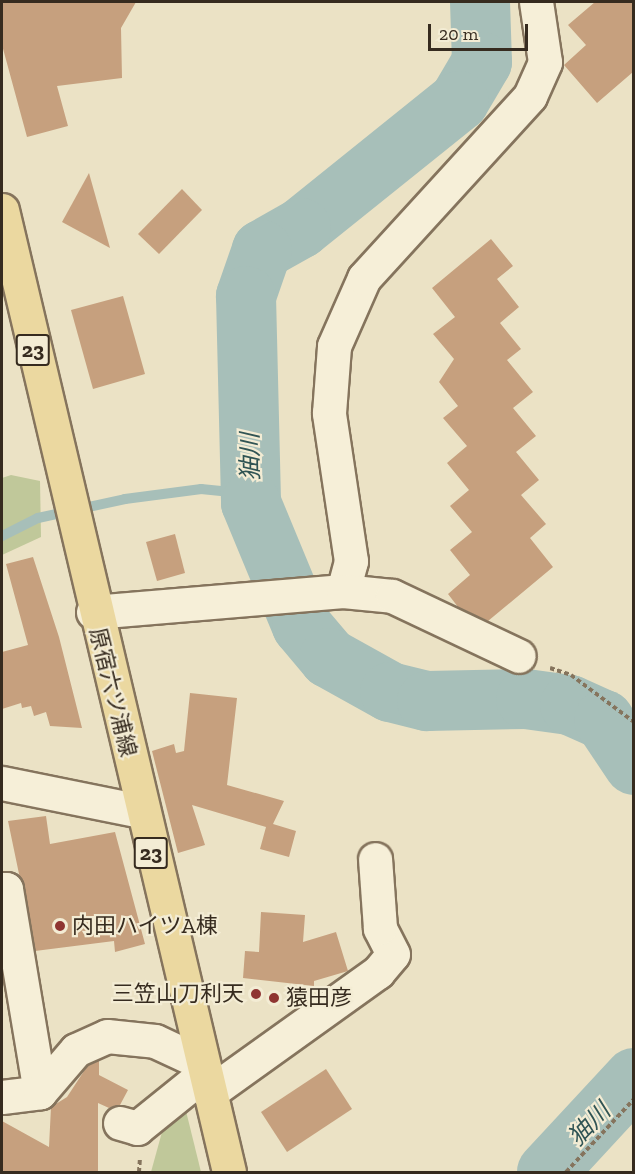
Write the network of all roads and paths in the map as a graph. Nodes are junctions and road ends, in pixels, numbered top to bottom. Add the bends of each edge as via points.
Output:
1 (536, 2) edge
2 (2, 210) edge
3 (343, 591) junction
4 (93, 612) junction
5 (519, 656) joint
6 (633, 722) edge
7 (2, 783) edge
8 (141, 811) junction
9 (375, 859) dead end
10 (2, 889) edge
11 (204, 1077) junction
12 (39, 1092) junction
13 (2, 1097) edge
14 (633, 1099) edge
15 (120, 1123) dead end
16 (230, 1173) edge
17 (566, 1173) edge

1 - 3 street via 545,62 530,96 364,278 334,346 329,413 351,561
2 - 4 main road, 原宿六ツ浦線 / 23
3 - 4 street
3 - 5 street via 392,596
4 - 8 main road, 原宿六ツ浦線 / 23
5 - 6 path via 572,675
7 - 8 street
8 - 11 main road, 原宿六ツ浦線 / 23
9 - 11 street via 380,928 393,954 378,972
10 - 12 street via 6,889
11 - 12 street via 155,1041 107,1036 76,1050
11 - 15 street via 137,1128
11 - 16 main road, 原宿六ツ浦線 / 23
12 - 13 street
14 - 17 path

